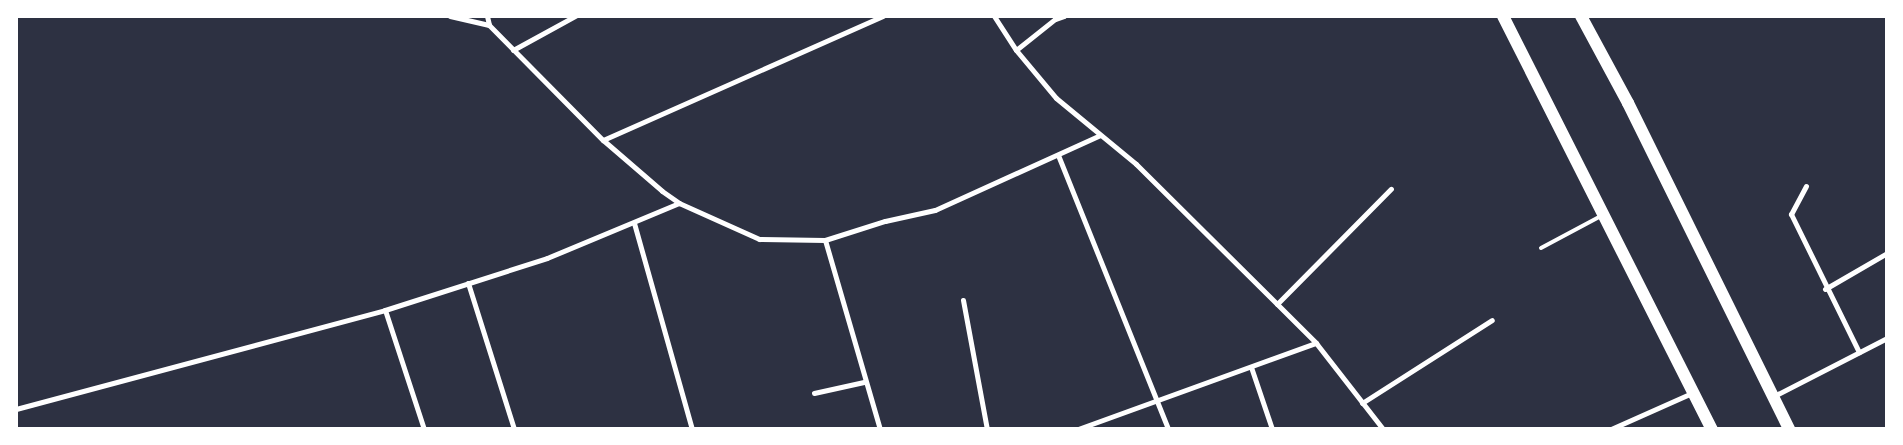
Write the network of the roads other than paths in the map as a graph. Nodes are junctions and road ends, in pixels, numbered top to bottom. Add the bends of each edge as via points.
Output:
1 (450, 16) edge
2 (487, 16) edge
3 (575, 16) edge
4 (883, 16) edge
5 (994, 16) edge
6 (1064, 16) edge
7 (1503, 16) edge
8 (1581, 16) edge
9 (489, 25) junction
10 (514, 50) junction
11 (1016, 50) junction
12 (1100, 135) junction
13 (602, 140) junction
14 (1058, 155) junction
15 (1806, 186) dead end
16 (1391, 189) dead end
17 (679, 203) junction
18 (1605, 214) junction
19 (634, 223) junction
20 (825, 240) junction
21 (1541, 248) dead end
22 (1887, 252) edge
23 (468, 284) junction
24 (1825, 289) junction
25 (963, 300) dead end
26 (1277, 304) junction
27 (385, 310) junction
28 (1492, 320) dead end
29 (1887, 338) edge
30 (1316, 343) junction
31 (1859, 352) junction
32 (1251, 367) junction
33 (864, 382) junction
34 (1694, 392) junction
35 (814, 393) dead end
36 (1773, 397) junction
37 (1156, 402) junction
38 (1362, 402) junction
39 (16, 409) edge
40 (424, 429) edge
41 (514, 429) edge
42 (692, 429) edge
43 (880, 429) edge
44 (987, 429) edge
45 (1078, 429) edge
46 (1168, 429) edge
47 (1272, 429) edge
48 (1383, 429) edge
49 (1611, 429) edge
50 (1712, 429) edge
51 (1789, 429) edge

1 - 9 street
2 - 9 street
3 - 10 street
4 - 13 street
5 - 11 street
6 - 11 street via 1055,19
7 - 18 main road
8 - 36 main road via 1628,103
9 - 10 street
10 - 13 street
11 - 12 street via 1056,98
12 - 14 street
12 - 26 street via 1136,164
13 - 17 street
14 - 20 street via 934,210
14 - 37 street
15 - 24 street via 1790,214
16 - 26 street
17 - 19 street
17 - 20 street via 759,239
18 - 21 lane
18 - 34 main road
19 - 23 street via 547,258
19 - 42 street
20 - 33 street
22 - 24 street
23 - 27 street
23 - 41 street
24 - 31 street
25 - 44 street
26 - 30 street
27 - 39 street
27 - 40 street
28 - 38 street
29 - 31 street
30 - 32 street
30 - 38 street
31 - 36 street
32 - 37 street
32 - 47 street
33 - 35 street
33 - 43 street
34 - 49 street
34 - 50 main road
36 - 51 main road
37 - 45 street
37 - 46 street
38 - 48 street

